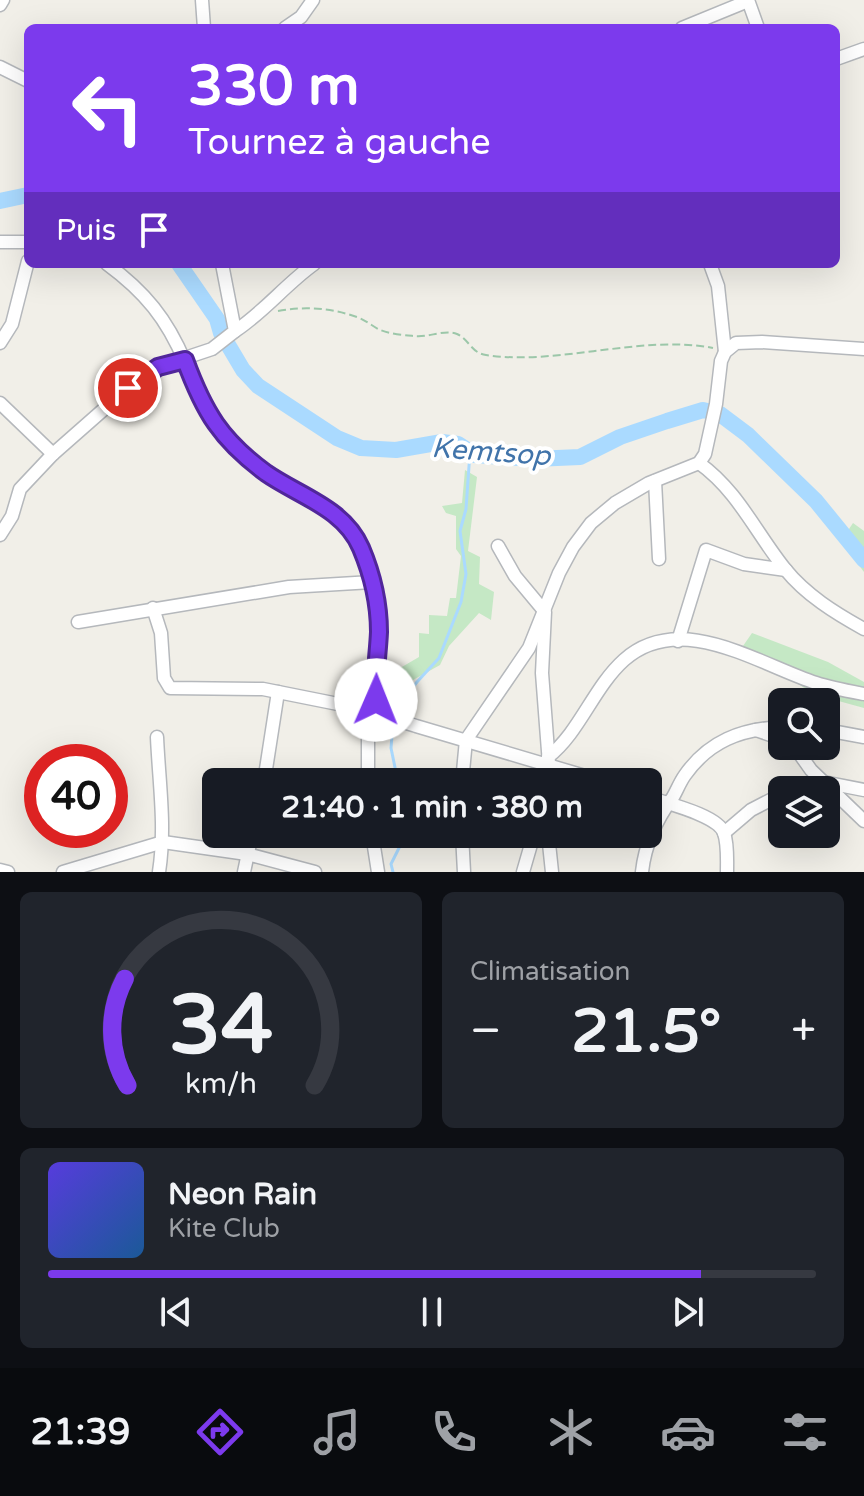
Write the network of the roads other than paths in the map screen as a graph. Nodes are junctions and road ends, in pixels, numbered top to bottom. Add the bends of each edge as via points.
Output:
1 (202, 0) edge
2 (313, 0) edge
3 (748, 1) edge
4 (204, 24) edge
5 (291, 24) edge
6 (692, 24) edge
7 (757, 24) edge
8 (864, 49) edge
9 (840, 58) edge
10 (0, 67) edge
11 (24, 79) edge
12 (0, 242) edge
13 (24, 242) edge
14 (26, 268) edge
15 (112, 268) edge
16 (223, 268) edge
17 (308, 268) edge
18 (711, 268) edge
19 (233, 333) junction
20 (0, 343) edge
21 (864, 349) edge
22 (725, 352) junction
23 (185, 360) junction
24 (0, 403) edge
25 (53, 454) junction
26 (699, 463) junction
27 (655, 481) junction
28 (0, 534) edge
29 (498, 546) dead end
30 (659, 559) dead end
31 (786, 570) junction
32 (372, 582) junction
33 (153, 608) junction
34 (545, 612) junction
35 (78, 622) dead end
36 (864, 629) edge
37 (678, 641) junction
38 (278, 692) junction
39 (864, 694) edge
40 (384, 714) junction
41 (768, 728) edge
42 (753, 729) junction
43 (840, 733) edge
44 (768, 734) edge
45 (157, 737) dead end
46 (864, 737) edge
47 (466, 740) junction
48 (548, 760) junction
49 (805, 760) edge
50 (266, 768) edge
51 (371, 768) edge
52 (463, 768) edge
53 (548, 768) edge
54 (569, 768) edge
55 (818, 776) edge
56 (840, 785) edge
57 (864, 790) edge
58 (840, 798) edge
59 (768, 801) edge
60 (662, 802) edge
61 (667, 804) junction
62 (864, 821) edge
63 (724, 833) junction
64 (163, 842) junction
65 (248, 848) edge
66 (374, 848) edge
67 (463, 848) edge
68 (530, 848) edge
69 (549, 848) edge
70 (247, 854) junction
71 (0, 870) edge
72 (8, 872) edge
73 (63, 872) edge
74 (159, 872) edge
75 (244, 872) edge
76 (315, 872) edge
77 (378, 872) edge
78 (464, 872) edge
79 (523, 872) edge
80 (552, 872) edge
81 (642, 872) edge
82 (727, 872) edge

1 - 4 street
2 - 5 street
3 - 6 street
3 - 7 street
8 - 9 street
10 - 11 street
12 - 13 street
14 - 20 street via 12,324
15 - 23 street via 156,308
16 - 19 street
17 - 19 street
18 - 22 street
19 - 23 street
21 - 22 street via 762,342 736,343
22 - 26 street
23 - 25 street via 148,373
23 - 32 street via 201,404 226,437 267,473 326,508 346,527 360,544
24 - 25 street
25 - 28 street via 20,489
26 - 27 street
26 - 31 street via 728,488
27 - 30 street
27 - 34 street via 591,523 559,573
29 - 34 street
31 - 36 street via 809,594
31 - 37 street via 744,564 706,550
32 - 33 street via 289,587
32 - 40 street via 379,631 375,690
33 - 35 street
33 - 38 street via 170,688
34 - 47 street via 529,648
34 - 48 street via 542,673
37 - 39 street via 713,643 815,683
37 - 48 street via 639,649 624,661
38 - 40 street
38 - 50 street
40 - 47 street
40 - 51 street
41 - 42 street
42 - 44 street
42 - 61 street via 714,745
43 - 46 street
45 - 64 street
47 - 48 street
47 - 52 street
48 - 53 street
48 - 54 street
49 - 55 street
56 - 57 street
58 - 62 street
59 - 63 street
60 - 61 street
61 - 63 street via 718,824
61 - 81 street via 656,821
63 - 82 street
64 - 70 street
64 - 73 street
64 - 74 street
65 - 70 street
66 - 77 street
67 - 78 street
68 - 79 street
69 - 80 street
70 - 75 street
70 - 76 street
71 - 72 street

